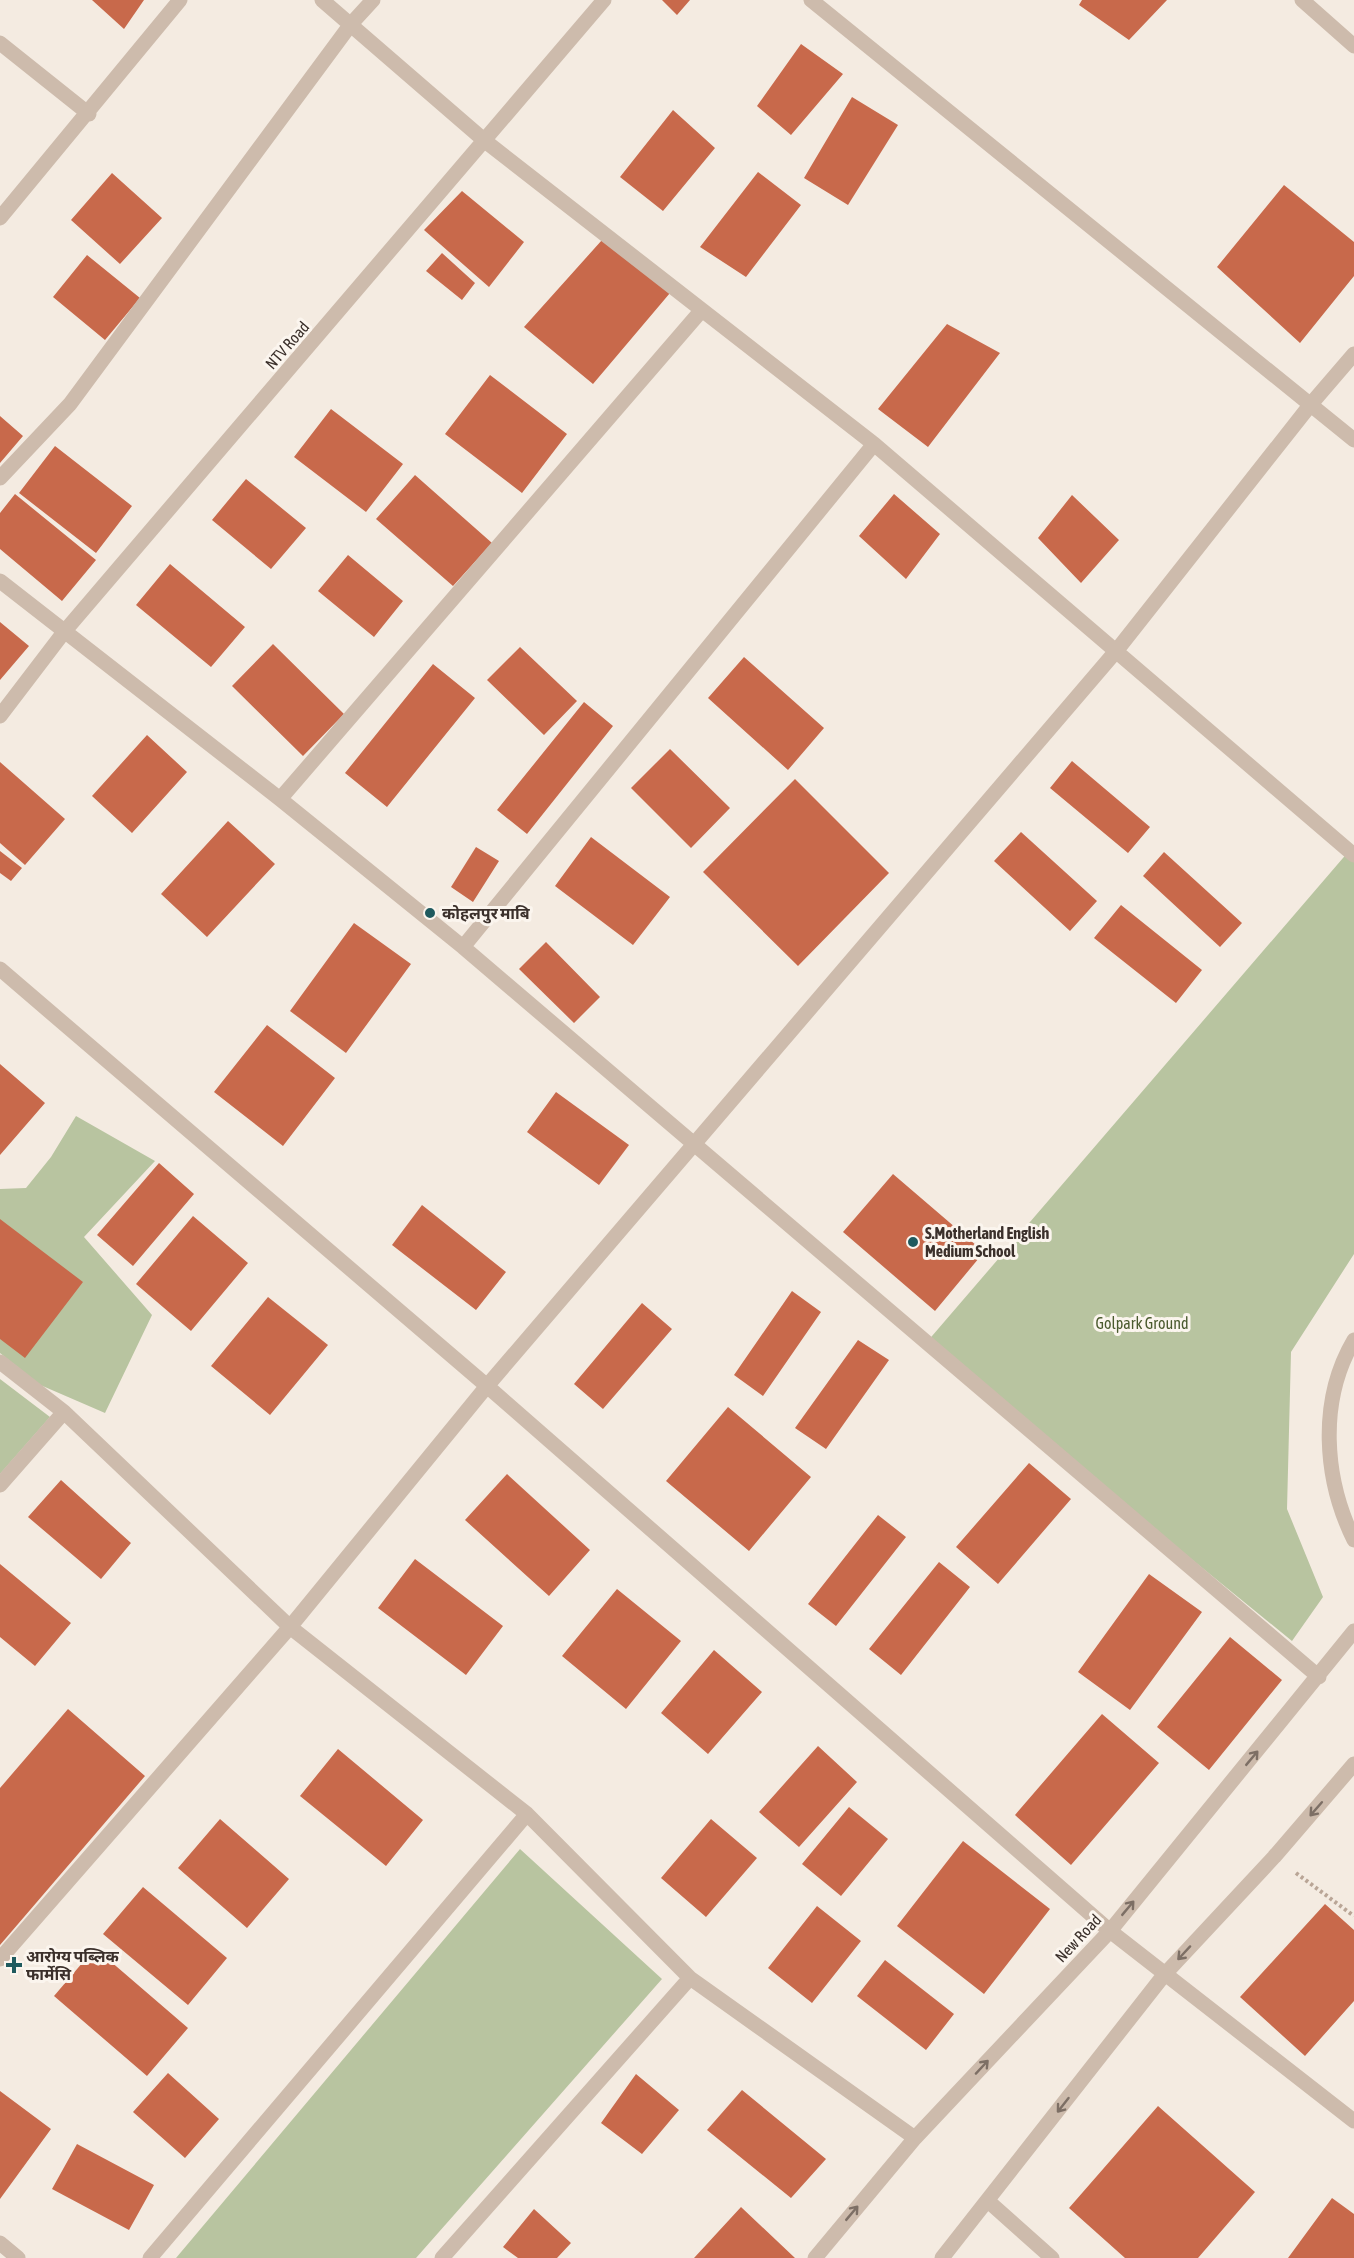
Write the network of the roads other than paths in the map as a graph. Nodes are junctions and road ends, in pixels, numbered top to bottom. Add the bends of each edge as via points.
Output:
1 (180, 0) edge
2 (322, 0) edge
3 (373, 0) edge
4 (604, 0) edge
5 (811, 0) edge
6 (1302, 0) edge
7 (351, 24) junction
8 (0, 43) edge
9 (1354, 46) edge
10 (89, 114) junction
11 (485, 141) junction
12 (0, 218) edge
13 (701, 311) junction
14 (1354, 354) edge
15 (1311, 404) junction
16 (1354, 440) edge
17 (874, 444) junction
18 (0, 478) edge
19 (0, 581) edge
20 (64, 632) junction
21 (1117, 650) junction
22 (0, 716) edge
23 (280, 799) junction
24 (1354, 855) edge
25 (463, 947) junction
26 (0, 969) edge
27 (694, 1145) junction
28 (1354, 1340) edge
29 (0, 1362) edge
30 (487, 1386) junction
31 (64, 1412) junction
32 (0, 1485) edge
33 (1354, 1540) edge
34 (290, 1627) junction
35 (1354, 1631) edge
36 (1319, 1677) junction
37 (1354, 1764) edge
38 (527, 1814) junction
39 (1110, 1930) junction
40 (0, 1959) edge
41 (1164, 1975) junction
42 (690, 1978) junction
43 (1354, 2121) edge
44 (915, 2138) junction
45 (988, 2200) junction
46 (0, 2243) edge
47 (18, 2258) edge
48 (150, 2258) edge
49 (442, 2258) edge
50 (815, 2258) edge
51 (942, 2258) edge
52 (1052, 2258) edge

1 - 10 street
2 - 7 street
3 - 7 street
4 - 11 street, NTV Road
5 - 15 street
6 - 9 street
7 - 11 street
7 - 18 street via 70,404
8 - 10 street
10 - 12 street
11 - 13 street
11 - 20 street, NTV Road
13 - 17 street
13 - 23 street
14 - 15 street
15 - 16 street
15 - 21 street
17 - 21 street
17 - 25 street
19 - 20 street
20 - 22 street, NTV Road
20 - 23 street
21 - 24 street
21 - 27 street
23 - 25 street
25 - 27 street
26 - 30 street
27 - 30 street
27 - 36 street
28 - 33 street via 1335,1390 1329,1433 1331,1475 1342,1516
29 - 31 street
30 - 34 street
30 - 39 street
31 - 32 street
31 - 34 street
34 - 38 street
34 - 40 street
35 - 36 street, New Road
39 -> 36 street, New Road
37 -> 41 street
38 - 42 street
38 - 48 street
39 - 41 street
44 -> 39 street, New Road
41 - 43 street
41 -> 45 street
42 - 44 street
42 - 49 street
50 -> 44 street, New Road
45 - 51 street
45 - 52 street
46 - 47 street

